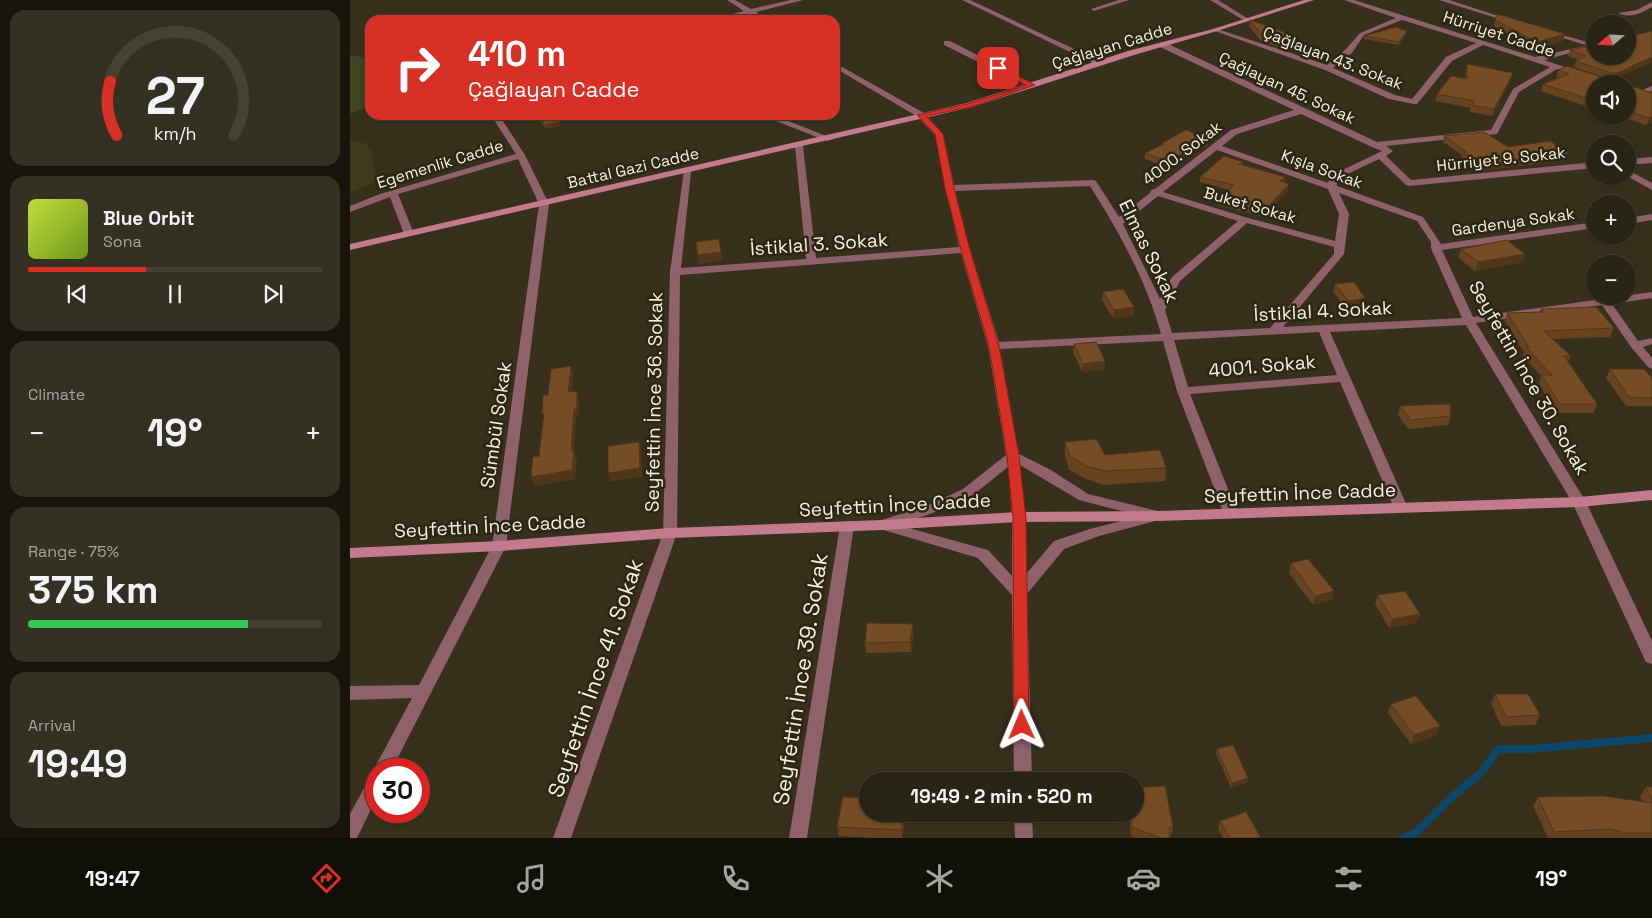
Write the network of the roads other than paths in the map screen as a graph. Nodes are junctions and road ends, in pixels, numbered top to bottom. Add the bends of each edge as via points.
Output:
1 (730, 0) edge
2 (800, 0) edge
3 (965, 0) edge
4 (1126, 0) edge
5 (1213, 0) edge
6 (1310, 0) edge
7 (1347, 0) edge
8 (1442, 0) edge
9 (1652, 4) edge
10 (1094, 10) dead end
11 (750, 12) junction
12 (1621, 13) dead end
13 (736, 15) edge
14 (755, 15) edge
15 (1403, 17) junction
16 (1247, 20) junction
17 (1523, 24) edge
18 (1215, 30) junction
19 (1541, 30) edge
20 (947, 43) dead end
21 (1482, 43) junction
22 (1586, 43) edge
23 (1163, 45) junction
24 (1586, 48) edge
25 (1534, 60) junction
26 (1100, 63) junction
27 (1556, 66) junction
28 (840, 68) edge
29 (1328, 68) junction
30 (1586, 75) edge
31 (1032, 85) junction
32 (1652, 88) edge
33 (1652, 95) edge
34 (1301, 112) junction
35 (921, 115) junction
36 (498, 120) edge
37 (779, 120) edge
38 (830, 139) junction
39 (1375, 145) junction
40 (799, 146) junction
41 (1214, 146) junction
42 (521, 155) junction
43 (1380, 155) junction
44 (1652, 160) edge
45 (1636, 161) edge
46 (1586, 166) edge
47 (687, 172) junction
48 (1636, 178) edge
49 (1652, 187) edge
50 (950, 188) junction
51 (1332, 189) junction
52 (1154, 192) junction
53 (393, 193) junction
54 (544, 204) junction
55 (350, 209) edge
56 (1652, 217) edge
57 (1420, 219) joint
58 (1245, 220) junction
59 (1636, 220) edge
60 (1118, 223) junction
61 (1586, 226) edge
62 (408, 234) junction
63 (1338, 245) junction
64 (350, 247) edge
65 (1436, 248) junction
66 (965, 250) junction
67 (811, 262) junction
68 (675, 272) junction
69 (1652, 295) edge
70 (1636, 297) edge
71 (1586, 304) edge
72 (1608, 305) edge
73 (1160, 310) junction
74 (1470, 321) junction
75 (1323, 329) junction
76 (1274, 332) junction
77 (1168, 337) junction
78 (1652, 341) edge
79 (1635, 345) junction
80 (994, 346) junction
81 (1652, 365) edge
82 (1345, 378) junction
83 (1183, 391) junction
84 (1013, 456) junction
85 (1652, 495) edge
86 (1579, 502) junction
87 (1401, 508) junction
88 (1231, 514) junction
89 (1159, 516) junction
90 (1019, 518) junction
91 (882, 525) junction
92 (847, 526) junction
93 (670, 533) junction
94 (499, 546) junction
95 (350, 553) edge
96 (1019, 593) junction
97 (1652, 658) edge
98 (424, 691) junction
99 (350, 693) edge
100 (389, 758) edge
101 (1023, 772) edge
102 (365, 803) edge
103 (1023, 822) edge
104 (350, 832) edge
105 (562, 838) edge
106 (798, 838) edge
107 (1024, 838) edge

1 - 11 street
2 - 11 street
3 - 26 street
4 - 10 street
5 - 16 street
6 - 16 street, Çağlayan Cadde
7 - 15 street, Hürriyet Cadde
8 - 17 street
9 - 12 street via 1638,12
11 - 13 street
11 - 14 street
15 - 21 street, Hürriyet Cadde
15 - 29 street via 1362,34 1349,51
16 - 18 street, Çağlayan Cadde
18 - 23 street, Çağlayan Cadde
18 - 29 street, Çağlayan 43. Sokak
19 - 22 street
20 - 31 street
21 - 25 street, Hürriyet Cadde
21 - 29 street, Çağlayan 43. Sokak via 1449,59 1414,102 1392,97
23 - 26 street, Çağlayan Cadde
23 - 34 street, Çağlayan 45. Sokak
24 - 25 street
25 - 27 street, Hürriyet Cadde
26 - 31 street, Çağlayan Cadde
27 - 30 street, Hürriyet Cadde
27 - 39 street via 1516,91 1494,132
28 - 35 street
31 - 35 street, Çağlayan Cadde via 969,105
32 - 33 street via 1639,91
34 - 39 street, Çağlayan 45. Sokak
34 - 41 street, 4000. Sokak via 1234,132
35 - 38 street, Battal Gazi Cadde
35 - 50 street via 939,134
36 - 42 street, Egemenlik Cadde
37 - 38 street
38 - 40 street, Battal Gazi Cadde
39 - 43 street via 1389,151
40 - 47 street, Battal Gazi Cadde
40 - 67 street
41 - 51 street, Kışla Sokak
41 - 52 street, 4000. Sokak
42 - 53 street, Egemenlik Cadde
42 - 54 street
43 - 46 street, Hürriyet 9. Sokak via 1409,183
43 - 51 street via 1333,178
44 - 45 street
47 - 54 street, Battal Gazi Cadde
47 - 68 street, Seyfettin İnce 36. Sokak
48 - 49 street
50 - 60 street, Elmas Sokak via 1093,182
50 - 66 street
51 - 57 street, Kışla Sokak
51 - 63 street via 1344,214
52 - 58 street, Buket Sokak
52 - 60 street, 4000. Sokak
53 - 55 street, Egemenlik Cadde
53 - 62 street
54 - 62 street, Battal Gazi Cadde
54 - 94 street, Sümbül Sokak
56 - 59 street
57 - 65 street, Seyfettin İnce 30. Sokak via 1436,242
58 - 63 street, Buket Sokak
58 - 73 street via 1176,279
60 - 73 street, Elmas Sokak
61 - 65 street, Gardenya Sokak
62 - 64 street, Battal Gazi Cadde
63 - 76 street via 1339,254
65 - 74 street, Seyfettin İnce 30. Sokak
66 - 67 street, İstiklal 3. Sokak
66 - 80 street
67 - 68 street, İstiklal 3. Sokak
68 - 93 street, Seyfettin İnce 36. Sokak
69 - 70 street, İstiklal 4. Sokak
71 - 74 street, İstiklal 4. Sokak
72 - 79 street
73 - 77 street, Elmas Sokak
74 - 75 street, İstiklal 4. Sokak
74 - 86 street, Seyfettin İnce 30. Sokak
75 - 76 street, İstiklal 4. Sokak
75 - 82 street
76 - 77 street, İstiklal 4. Sokak
77 - 80 street, İstiklal 4. Sokak
77 - 83 street, Elmas Sokak
78 - 79 street
79 - 81 street
80 - 84 street
82 - 83 street, 4001. Sokak
82 - 87 street
83 - 88 street, Elmas Sokak
84 - 89 street via 1084,497
84 - 90 street
84 - 91 street via 968,492 936,507
85 - 86 street, Seyfettin İnce Cadde
86 - 87 street, Seyfettin İnce Cadde
86 - 97 street, Seyfettin İnce 30. Sokak
87 - 88 street, Seyfettin İnce Cadde
88 - 89 street, Seyfettin İnce Cadde
89 - 90 street, Seyfettin İnce Cadde
89 - 96 street via 1058,545
90 - 91 street, Seyfettin İnce Cadde
90 - 96 street
91 - 92 street, Seyfettin İnce Cadde
91 - 96 street via 983,554
92 - 93 street, Seyfettin İnce Cadde
92 - 106 street, Seyfettin İnce 39. Sokak
93 - 94 street, Seyfettin İnce Cadde
93 - 105 street, Seyfettin İnce 41. Sokak
94 - 95 street, Seyfettin İnce Cadde
94 - 98 street, Sümbül Sokak
96 - 101 street
98 - 99 street
98 - 100 street, Sümbül Sokak
102 - 104 street
103 - 107 street

